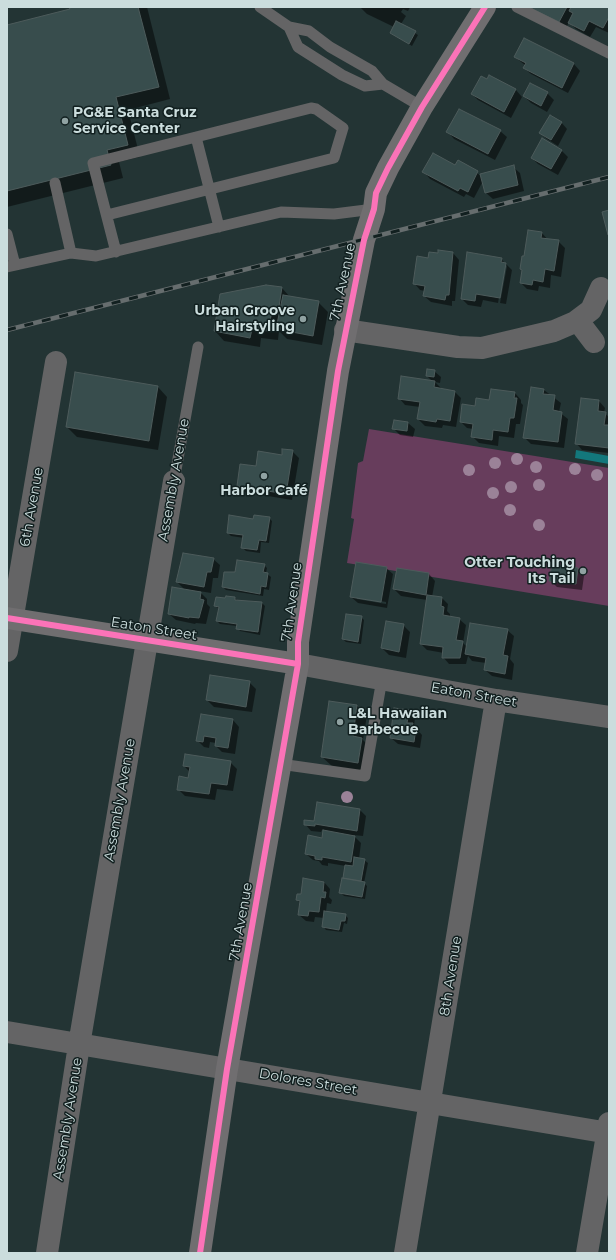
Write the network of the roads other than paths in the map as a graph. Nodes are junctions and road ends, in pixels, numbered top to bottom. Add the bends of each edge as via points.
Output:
1 (260, 7) edge
2 (485, 7) edge
3 (516, 7) edge
4 (289, 27) junction
5 (609, 52) edge
6 (383, 84) junction
7 (422, 107) junction
8 (196, 137) junction
9 (54, 183) dead end
10 (209, 189) junction
11 (374, 209) junction
12 (106, 214) junction
13 (219, 227) junction
14 (7, 234) edge
15 (71, 252) junction
16 (116, 252) junction
17 (11, 266) edge
18 (602, 288) dead end
19 (578, 321) junction
20 (345, 330) junction
21 (594, 342) dead end
22 (198, 347) dead end
23 (56, 362) dead end
24 (174, 480) joint
25 (9, 618) edge
26 (147, 640) junction
27 (7, 651) edge
28 (298, 664) junction
29 (382, 679) junction
30 (496, 700) junction
31 (609, 717) edge
32 (280, 764) junction
33 (7, 1032) edge
34 (79, 1044) junction
35 (227, 1069) junction
36 (430, 1103) junction
37 (608, 1130) edge
38 (47, 1253) edge
39 (200, 1253) edge
40 (405, 1253) edge
41 (587, 1253) edge

1 - 4 lane
2 - 7 main road, 7th Avenue
3 - 5 lane
4 - 6 lane via 309,31 335,50 372,71
4 - 6 lane via 298,47 342,75 365,86
6 - 7 lane
7 - 11 main road, 7th Avenue via 376,193
8 - 10 lane
8 - 10 lane via 314,108 343,128 334,158
8 - 12 lane via 93,163
9 - 15 lane
10 - 12 lane
10 - 13 lane
11 - 13 lane via 334,214 281,212
11 - 20 main road, 7th Avenue via 364,240
12 - 16 lane
13 - 16 lane
14 - 17 lane
15 - 16 lane via 96,256
15 - 17 lane
18 - 19 street via 590,310
19 - 20 street via 554,330 482,348 458,347
19 - 21 street
20 - 28 main road, 7th Avenue via 300,627
22 - 24 lane, Assembly Avenue
23 - 25 street, 6th Avenue
24 - 26 street, Assembly Avenue
25 - 26 main road, Eaton Street
25 - 27 street, 6th Avenue
26 - 28 main road, Eaton Street
26 - 34 street, Assembly Avenue
28 - 29 street, Eaton Street
28 - 32 main road, 7th Avenue
29 - 30 street, Eaton Street
29 - 32 lane via 365,776
30 - 31 street, Eaton Street
30 - 36 street, 8th Avenue
32 - 35 main road, 7th Avenue
33 - 34 street, Dolores Street
34 - 35 street, Dolores Street
34 - 38 street, Assembly Avenue
35 - 36 street, Dolores Street
35 - 39 main road, 7th Avenue
36 - 37 street, Dolores Street
36 - 40 street, 8th Avenue
37 - 41 street

